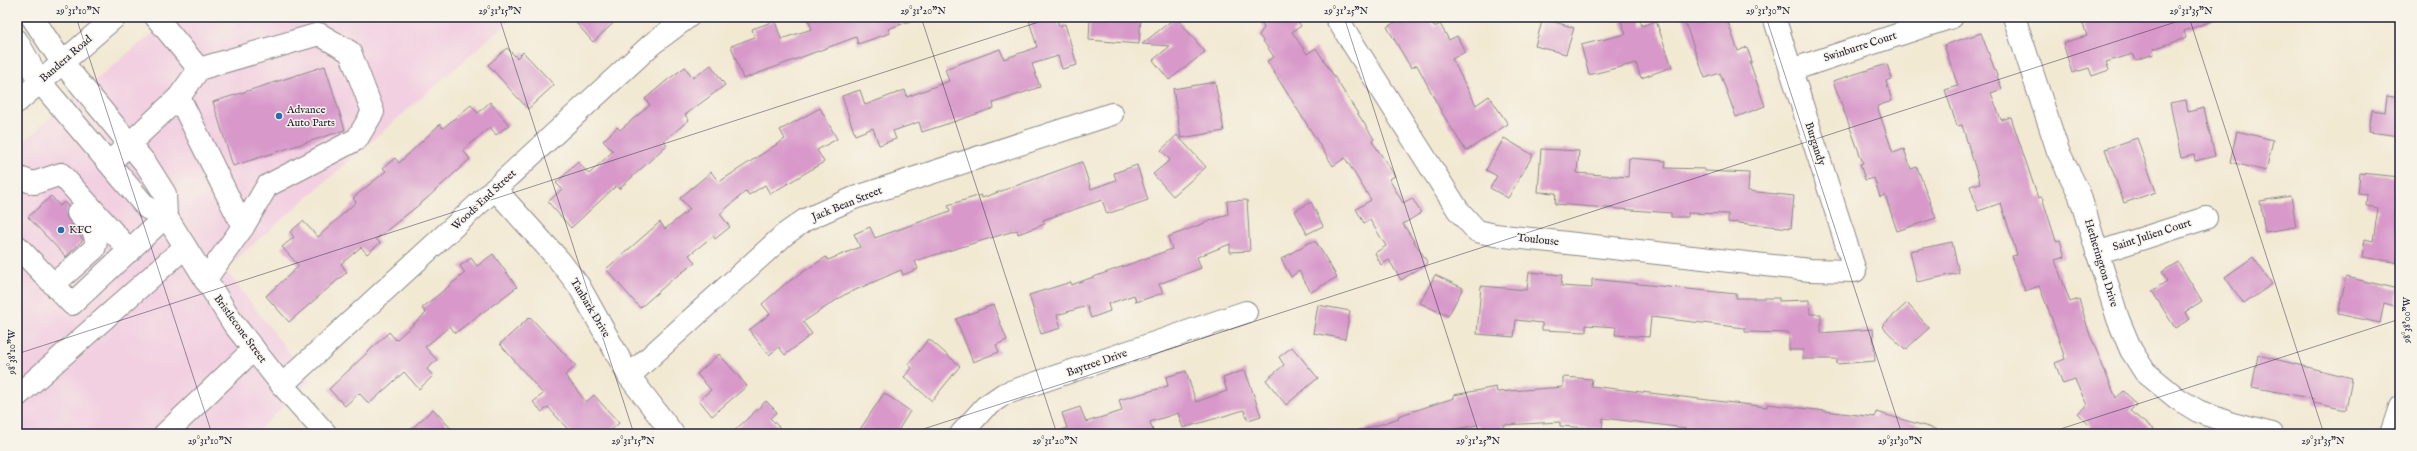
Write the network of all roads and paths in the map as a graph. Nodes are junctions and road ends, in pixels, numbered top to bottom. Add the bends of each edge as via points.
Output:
1 (115, 17) edge
2 (156, 17) edge
3 (688, 17) edge
4 (1336, 17) edge
5 (1774, 17) edge
6 (1952, 17) edge
7 (2014, 17) edge
8 (35, 18) edge
9 (17, 35) edge
10 (17, 41) edge
11 (62, 62) junction
12 (199, 69) junction
13 (1791, 70) junction
14 (40, 82) junction
15 (179, 97) junction
16 (17, 102) edge
17 (1112, 114) dead end
18 (131, 144) junction
19 (109, 163) junction
20 (17, 177) edge
21 (47, 178) junction
22 (495, 189) junction
23 (166, 216) junction
24 (2206, 218) dead end
25 (243, 226) junction
26 (17, 246) edge
27 (185, 247) junction
28 (130, 251) junction
29 (2097, 253) junction
30 (1855, 271) joint
31 (205, 280) junction
32 (54, 284) junction
33 (1246, 312) dead end
34 (254, 350) junction
35 (629, 376) junction
36 (282, 385) junction
37 (18, 394) edge
38 (2400, 407) edge
39 (165, 434) edge
40 (326, 434) edge
41 (673, 434) edge
42 (961, 434) edge
43 (2272, 434) edge
44 (2391, 434) edge

1 - 11 street, Bandera Road
2 - 12 street
3 - 22 street, Woods End Street via 652,44
4 - 30 street, Toulouse via 1458,210 1477,231 1810,270
5 - 13 street, Burgandy
6 - 13 street, Swinburre Court
7 - 29 street, Hetherington Drive via 2058,151 2079,193
8 - 9 street
8 - 11 street, Bristlecone Street
10 - 14 street
11 - 14 street, Bandera Road
11 - 18 street, Bristlecone Street
12 - 15 street
12 - 25 street via 319,34 350,52 373,112 357,139 267,186
13 - 30 street, Burgandy
14 - 16 street, Bandera Road
14 - 19 street
15 - 18 street
15 - 25 street
17 - 35 street, Jack Bean Street via 854,198 806,220 784,235
18 - 19 street
18 - 23 street, Bristlecone Street via 165,194
19 - 23 street via 147,208
20 - 21 street via 34,183
21 - 28 street via 61,174
21 - 32 street via 91,228 97,242 94,249
22 - 35 street, Tanbark Drive via 560,260 579,286
22 - 36 street, Woods End Street
23 - 27 street, Bristlecone Street
23 - 28 street
24 - 29 street, Saint Julien Court
25 - 31 street
26 - 32 street
27 - 31 street, Bristlecone Street
27 - 37 street
28 - 32 street via 72,304
29 - 43 street, Hetherington Drive via 2118,319 2131,350 2145,372 2178,400 2198,411 2232,424
31 - 34 street, Bristlecone Street
33 - 42 street, Baytree Drive via 1004,394 985,407
34 - 36 street, Bristlecone Street
34 - 39 street
35 - 41 street, Tanbark Drive
36 - 40 street, Bristlecone Street
38 - 44 street

